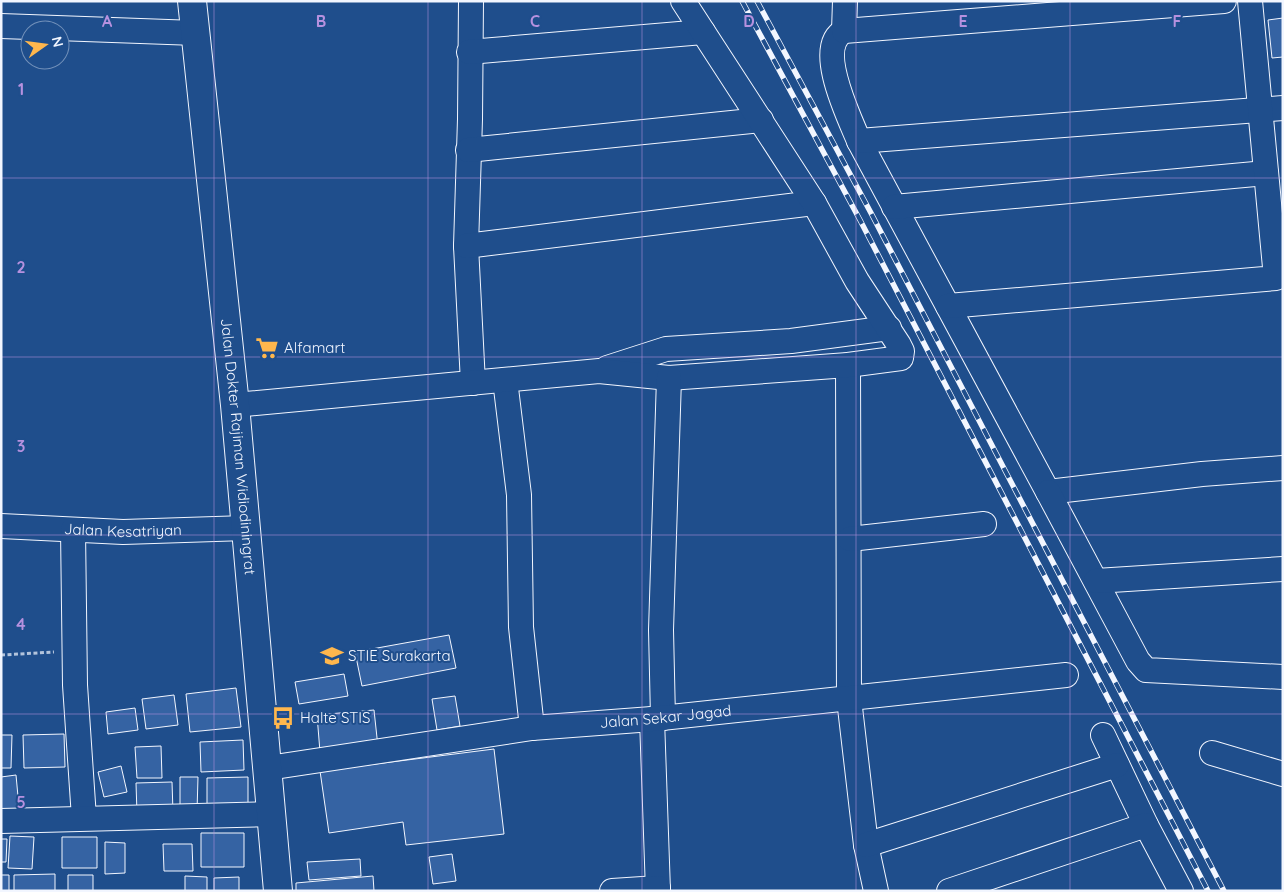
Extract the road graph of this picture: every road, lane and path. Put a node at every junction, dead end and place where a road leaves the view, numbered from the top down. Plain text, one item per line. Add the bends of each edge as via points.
1 (192, 1) edge
2 (471, 1) edge
3 (683, 1) edge
4 (845, 1) edge
5 (1224, 1) edge
6 (1250, 1) edge
7 (1, 26) edge
8 (844, 31) junction
9 (703, 32) junction
10 (196, 33) junction
11 (469, 52) junction
12 (1283, 108) edge
13 (1259, 110) junction
14 (761, 120) junction
15 (860, 141) junction
16 (468, 150) junction
17 (1266, 173) junction
18 (814, 203) junction
19 (894, 207) junction
20 (1278, 229) edge
21 (466, 246) junction
22 (1280, 278) edge
23 (948, 306) junction
24 (889, 328) junction
25 (848, 365) junction
26 (599, 371) junction
27 (669, 378) junction
28 (505, 380) junction
29 (473, 383) junction
30 (235, 405) junction
31 (1283, 468) edge
32 (1048, 492) junction
33 (984, 524) dead end
34 (1, 526) edge
35 (246, 528) junction
36 (73, 530) junction
37 (850, 539) junction
38 (1283, 568) edge
39 (1096, 581) junction
40 (75, 651) junction
41 (1, 655) edge
42 (1066, 675) dead end
43 (1283, 677) edge
44 (849, 699) junction
45 (657, 718) junction
46 (532, 728) junction
47 (1103, 735) dead end
48 (1212, 753) dead end
49 (1116, 765) junction
50 (268, 768) junction
51 (1283, 774) edge
52 (272, 814) junction
53 (84, 818) junction
54 (1, 820) edge
55 (1146, 825) junction
56 (866, 845) junction
57 (658, 889) edge
58 (278, 891) edge
59 (612, 891) edge
60 (876, 891) edge
61 (949, 891) edge
62 (1181, 891) edge

1 - 10 main road, Jalan Dokter Rajiman Widiodiningrat
2 - 11 street
3 - 9 street
4 - 8 street
5 - 8 street
6 - 13 street
7 - 10 street
8 - 15 street via 834,44 835,79
9 - 11 street
9 - 14 street
10 - 30 main road, Jalan Dokter Rajiman Widiodiningrat
11 - 16 street
12 - 13 street
13 - 15 street
13 - 17 street
14 - 16 street
14 - 18 street
15 - 19 street
16 - 21 street
17 - 19 street
17 - 20 street
18 - 21 street
18 - 24 street via 857,280
19 - 23 street
20 - 22 street
21 - 29 street
22 - 23 street
23 - 32 street
24 - 25 street via 899,345 901,358
24 - 26 street via 791,341 666,349
25 - 27 street
25 - 37 street
26 - 27 street
26 - 28 street
27 - 45 street
28 - 29 street
28 - 46 street via 519,495 521,627
29 - 30 street
30 - 35 main road, Jalan Dokter Rajiman Widiodiningrat
31 - 32 street
32 - 39 street
33 - 37 street
34 - 36 street, Jalan Kesatriyan
35 - 36 street, Jalan Kesatriyan via 139,532
35 - 50 main road, Jalan Dokter Rajiman Widiodiningrat
36 - 40 street
37 - 44 street
38 - 39 street
39 - 43 street via 1138,661 1146,670
40 - 41 path
40 - 53 street
42 - 44 street, Jalan Sekar Jagad
44 - 45 street, Jalan Sekar Jagad
44 - 56 street
45 - 46 street, Jalan Sekar Jagad
45 - 57 street
46 - 50 street, Jalan Sekar Jagad
47 - 49 street
48 - 51 street
49 - 55 street
49 - 56 street
50 - 52 main road, Jalan Dokter Rajiman Widiodiningrat
52 - 53 street
52 - 58 main road, Jalan Dokter Rajiman Widiodiningrat
53 - 54 street
55 - 61 street
55 - 62 street
56 - 60 street
57 - 59 street

